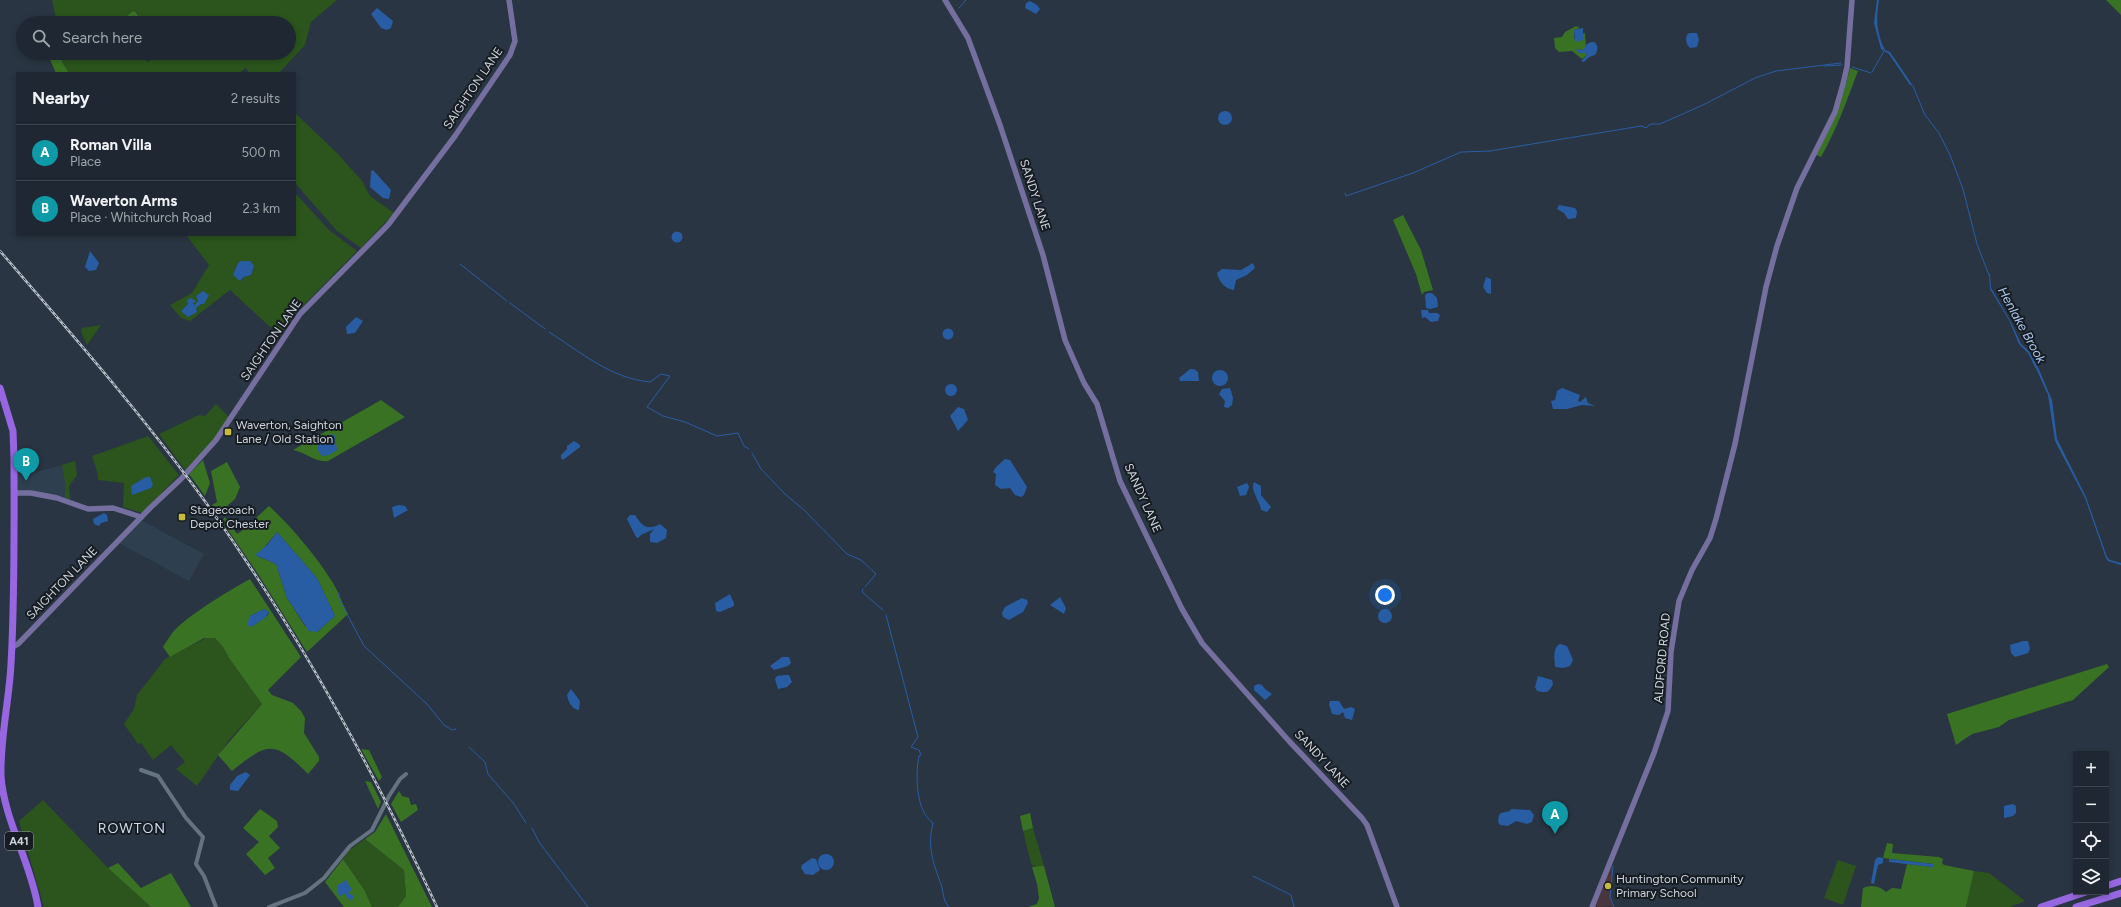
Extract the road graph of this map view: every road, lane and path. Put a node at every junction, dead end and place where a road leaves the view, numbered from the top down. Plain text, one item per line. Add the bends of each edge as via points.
1 (509, 0) edge
2 (945, 0) edge
3 (1852, 0) edge
4 (0, 388) edge
5 (14, 493) junction
6 (141, 518) junction
7 (12, 647) junction
8 (2, 722) edge
9 (140, 770) dead end
10 (406, 774) dead end
11 (2121, 881) edge
12 (2109, 885) edge
13 (2121, 892) edge
14 (2077, 895) edge
15 (38, 907) edge
16 (216, 907) edge
17 (269, 907) edge
18 (1397, 907) edge
19 (1592, 907) edge
20 (2041, 907) edge
21 (2076, 907) edge

1 - 6 street, SAIGHTON LANE via 515,40 510,56 455,136 388,225 300,314 216,440
2 - 18 street, SANDY LANE via 968,38 1000,125 1044,255 1065,340 1097,404 1120,481 1182,609 1202,643 1367,825
3 - 19 street, ALDFORD ROAD via 1847,67 1835,112 1797,188 1777,246 1766,287 1737,433 1710,538 1689,576 1679,601 1671,652 1668,711 1654,753
4 - 5 highway, A41 via 13,431
5 - 6 street via 57,498 88,509 113,508
5 - 7 highway, A41
6 - 7 street, SAIGHTON LANE via 18,644
7 - 8 highway, A41
8 - 15 highway, A41 via 2,788 28,865
9 - 16 street via 158,776 186,818 203,837 196,864 204,876
10 - 17 street via 400,778 389,796 372,830 350,846 324,878 300,896
11 - 12 highway
13 - 21 highway
14 - 20 highway

